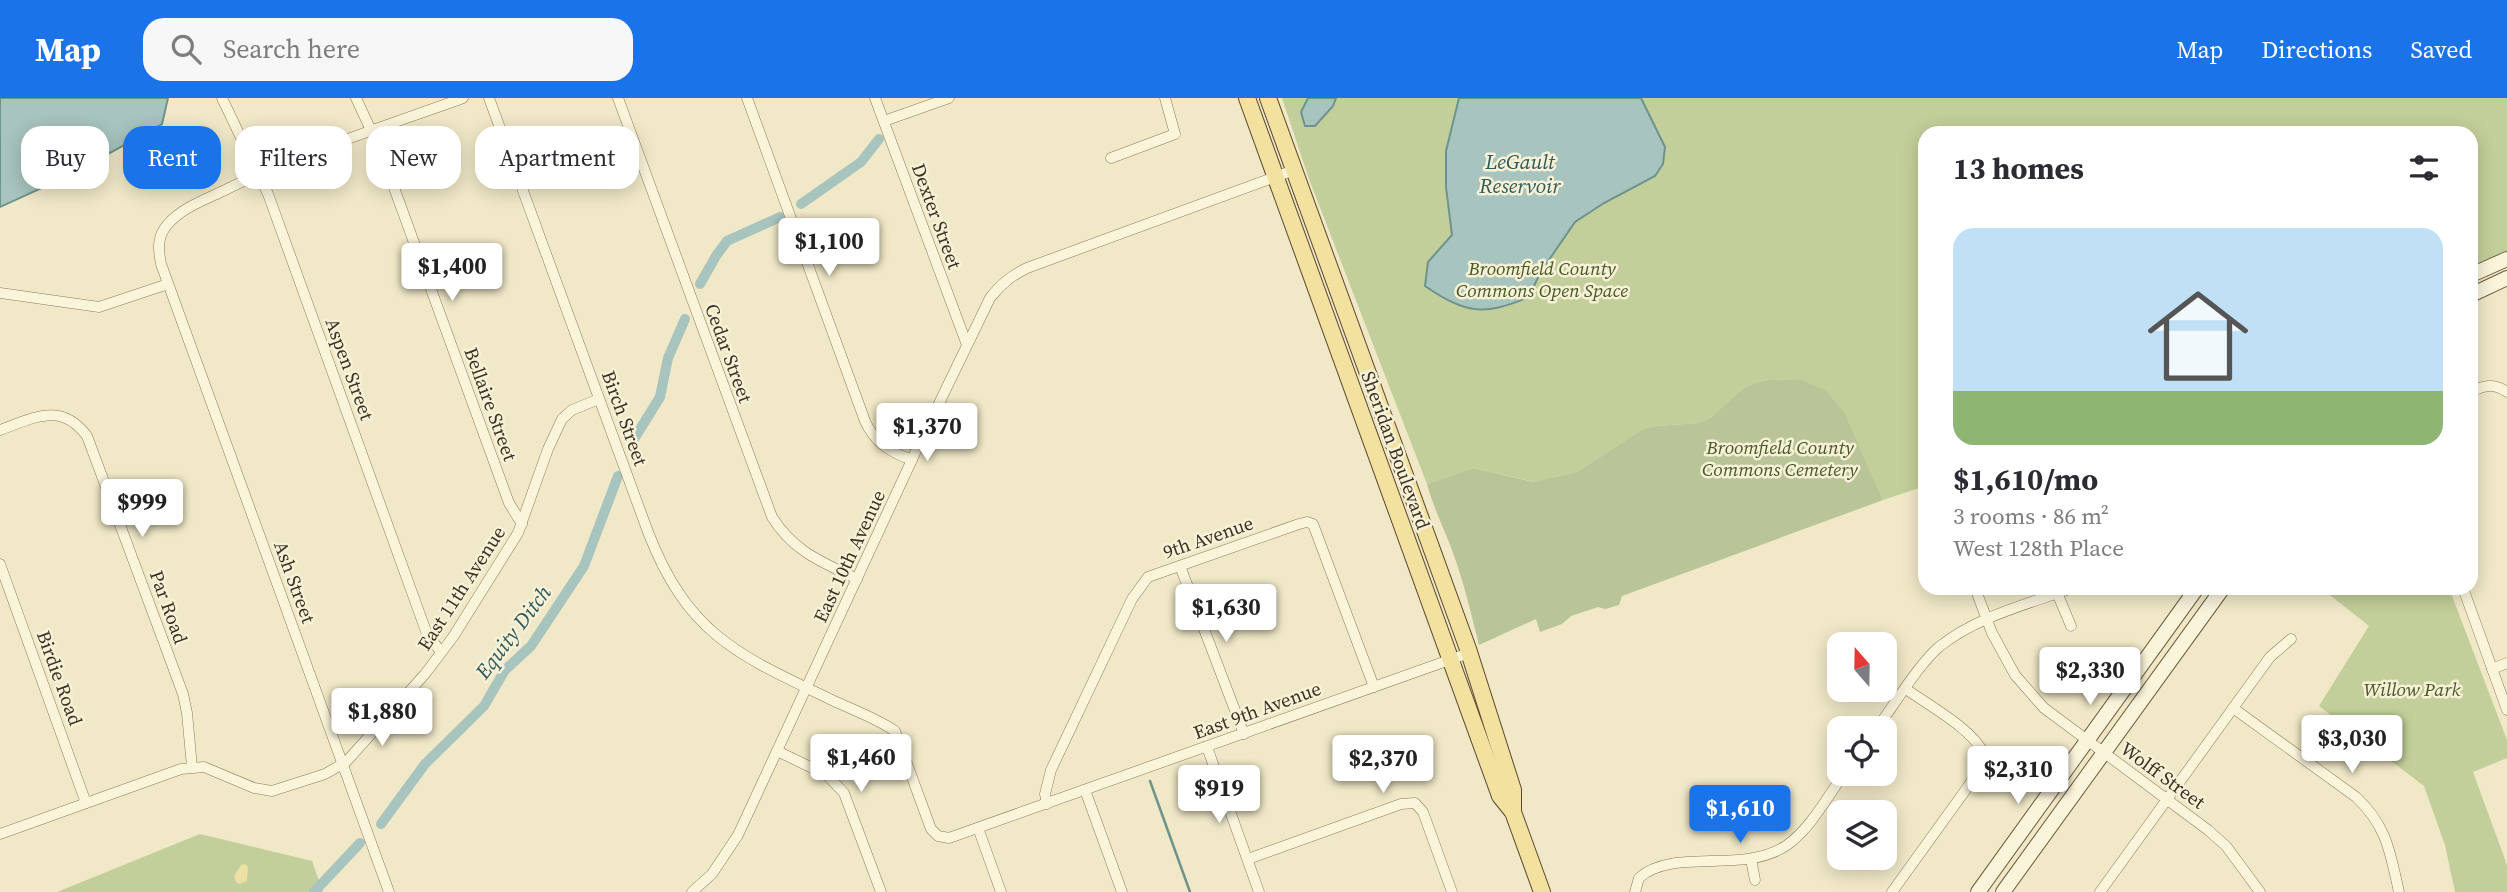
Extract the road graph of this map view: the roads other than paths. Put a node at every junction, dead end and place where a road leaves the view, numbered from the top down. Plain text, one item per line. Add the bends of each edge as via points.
1 (222, 98) edge
2 (356, 98) edge
3 (463, 98) edge
4 (489, 98) edge
5 (618, 98) edge
6 (747, 98) edge
7 (876, 98) edge
8 (949, 98) edge
9 (1165, 98) edge
10 (1247, 98) edge
11 (1268, 98) edge
12 (884, 121) junction
13 (236, 126) edge
14 (370, 126) edge
15 (386, 126) edge
16 (1111, 158) dead end
17 (1294, 170) junction
18 (1275, 177) junction
19 (235, 185) edge
20 (264, 189) edge
21 (393, 189) edge
22 (2507, 259) edge
23 (2478, 272) edge
24 (2507, 278) edge
25 (168, 284) junction
26 (2478, 292) edge
27 (0, 293) edge
28 (967, 345) junction
29 (2502, 385) edge
30 (2478, 389) edge
31 (599, 399) junction
32 (0, 430) edge
33 (912, 460) junction
34 (522, 524) junction
35 (0, 564) edge
36 (1180, 566) junction
37 (857, 579) junction
38 (1978, 595) edge
39 (2047, 595) edge
40 (2059, 595) edge
41 (2192, 595) edge
42 (2217, 595) edge
43 (2466, 595) edge
44 (1987, 620) junction
45 (2071, 626) dead end
46 (2291, 639) dead end
47 (442, 652) junction
48 (1469, 653) junction
49 (1450, 660) junction
50 (2507, 663) edge
51 (2492, 668) junction
52 (1374, 687) junction
53 (807, 688) junction
54 (1906, 689) junction
55 (2233, 708) junction
56 (2507, 710) edge
57 (1886, 716) edge
58 (1244, 734) junction
59 (2087, 741) junction
60 (1207, 747) junction
61 (778, 751) junction
62 (2103, 753) junction
63 (343, 764) junction
64 (192, 766) junction
65 (1835, 786) edge
66 (1085, 790) junction
67 (2167, 799) junction
68 (86, 803) junction
69 (1047, 804) junction
70 (1513, 812) junction
71 (978, 828) junction
72 (0, 834) edge
73 (1248, 859) junction
74 (1751, 859) junction
75 (1626, 872) dead end
76 (1638, 880) junction
77 (1755, 880) dead end
78 (389, 892) edge
79 (692, 892) edge
80 (881, 892) edge
81 (1001, 892) edge
82 (1122, 892) edge
83 (1259, 892) edge
84 (1452, 892) edge
85 (1542, 892) edge
86 (1635, 892) edge
87 (1892, 892) edge
88 (1978, 892) edge
89 (2003, 892) edge
90 (2100, 892) edge
91 (2260, 892) edge
92 (2399, 892) edge

1 - 13 street, Aspen Street
2 - 14 street, Bellaire Street
3 - 15 street, Ash Street
4 - 31 street, Birch Street
5 - 37 street, Cedar Street via 772,517 797,548
6 - 33 street via 864,421 876,441
7 - 12 street, Dexter Street
8 - 12 street
9 - 16 street via 1175,134
10 - 18 main road, Sheridan Boulevard
11 - 17 main road, Sheridan Boulevard
12 - 28 street, Dexter Street
17 - 18 street, East 10th Avenue
17 - 48 main road, Sheridan Boulevard
18 - 28 street, East 10th Avenue via 1011,275 990,298
18 - 49 main road, Sheridan Boulevard
19 - 25 street, Ash Street via 167,224 158,246
20 - 47 street, Aspen Street via 427,634
21 - 34 street, Bellaire Street via 509,503
22 - 23 main road
24 - 26 main road
25 - 27 street via 99,307
25 - 63 street, Ash Street
28 - 33 street, East 10th Avenue
29 - 30 street
31 - 34 street, East 11th Avenue via 572,410 558,425
31 - 53 street, Birch Street via 660,564 679,596 731,648
32 - 64 street, Par Road via 48,414 69,419 87,436 183,695
33 - 37 street, East 10th Avenue
34 - 47 street, East 11th Avenue
35 - 68 street, Birdie Road
36 - 52 street, 9th Avenue via 1299,524 1313,524
36 - 58 street
36 - 69 street, 9th Avenue via 1149,576 1132,599 1051,770
37 - 53 street, East 10th Avenue
38 - 44 street, Wolff Street
39 - 44 street
40 - 45 street
41 - 59 main road
42 - 62 main road
43 - 51 street
44 - 54 street via 1939,647
44 - 59 street, Wolff Street via 2015,675 2044,708
46 - 55 street via 2270,657
47 - 63 street, East 11th Avenue
48 - 49 street, East 9th Avenue
48 - 70 main road, Sheridan Boulevard via 1513,790
49 - 52 street, East 9th Avenue
49 - 70 main road, Sheridan Boulevard via 1500,796
50 - 51 street
51 - 56 street
52 - 58 street, East 9th Avenue
53 - 61 street, East 10th Avenue
53 - 71 street, Birch Street via 895,731 931,829 938,836 949,838
54 - 57 street
54 - 87 street via 1988,753
55 - 67 street
55 - 92 street via 2371,811 2386,836
58 - 60 street, East 9th Avenue
59 - 62 street, Wolff Street
59 - 88 main road
60 - 66 street, East 9th Avenue
60 - 73 street
61 - 79 street, East 10th Avenue via 730,850
61 - 80 street via 837,784
62 - 67 street, Wolff Street
62 - 89 main road
63 - 64 street, East 11th Avenue via 272,791
63 - 78 street, Ash Street
64 - 68 street
65 - 74 street via 1789,844
66 - 69 street, East 9th Avenue
66 - 82 street
67 - 90 street
67 - 91 street, Wolff Street via 2225,846
68 - 72 street
69 - 71 street, East 9th Avenue
70 - 85 main road, Sheridan Boulevard
71 - 81 street
73 - 83 street
73 - 84 street via 1401,804 1415,803 1423,812
74 - 76 street via 1657,866
74 - 77 street
75 - 76 street
76 - 86 street

